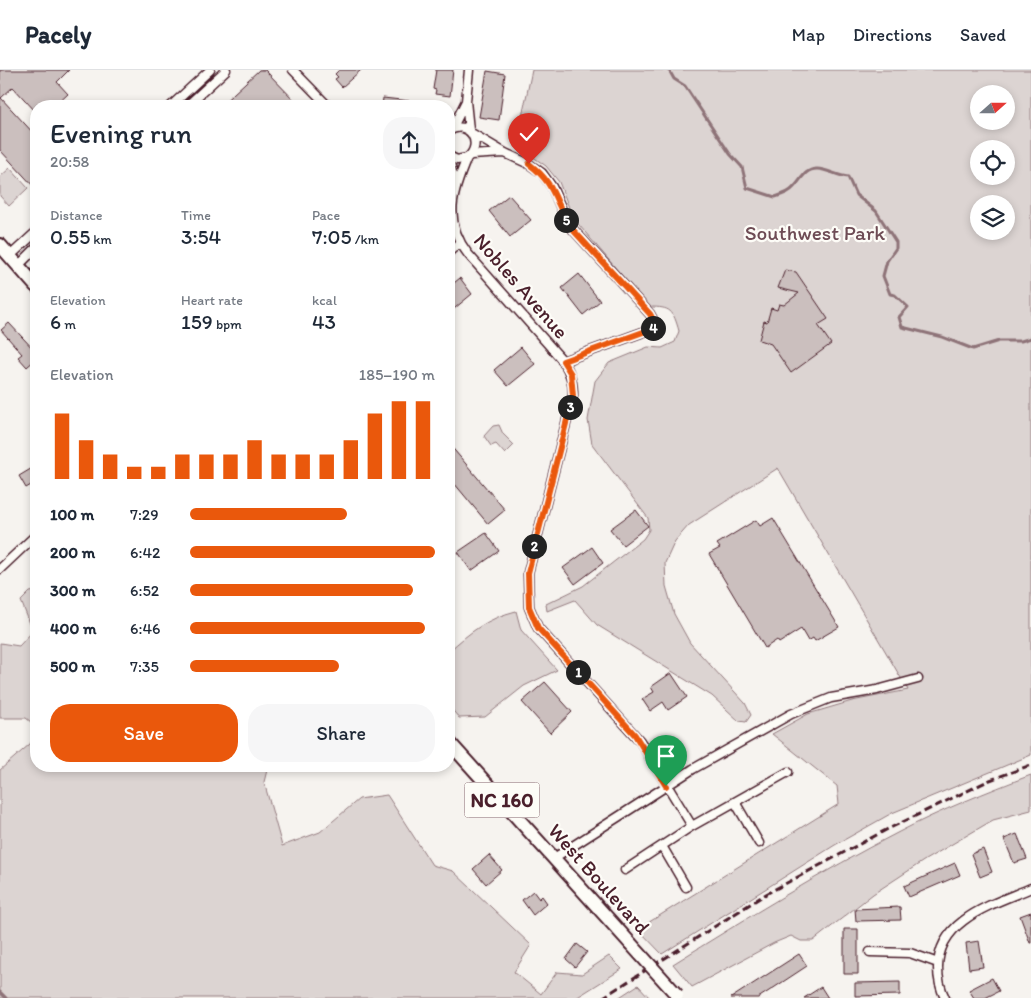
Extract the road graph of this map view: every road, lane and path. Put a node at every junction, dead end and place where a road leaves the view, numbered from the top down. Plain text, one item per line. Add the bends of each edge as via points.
1 (210, 70) edge
2 (226, 70) edge
3 (293, 70) edge
4 (470, 70) edge
5 (178, 100) edge
6 (194, 100) edge
7 (322, 100) edge
8 (466, 101) junction
9 (455, 121) edge
10 (455, 128) edge
11 (471, 132) junction
12 (505, 154) junction
13 (469, 156) junction
14 (455, 159) edge
15 (455, 185) edge
16 (455, 228) edge
17 (30, 240) edge
18 (459, 243) junction
19 (0, 245) edge
20 (455, 247) edge
21 (30, 252) edge
22 (14, 261) junction
23 (30, 279) edge
24 (563, 361) junction
25 (30, 541) edge
26 (0, 569) edge
27 (918, 679) dead end
28 (455, 749) edge
29 (788, 772) dead end
30 (666, 786) junction
31 (735, 802) junction
32 (692, 826) junction
33 (759, 843) dead end
34 (662, 846) junction
35 (554, 858) junction
36 (625, 870) dead end
37 (686, 887) dead end
38 (1031, 888) edge
39 (870, 952) dead end
40 (938, 963) junction
41 (679, 997) edge
42 (945, 998) edge

1 - 5 street
2 - 6 street
3 - 7 street
4 - 8 street
8 - 9 street
8 - 11 street
10 - 11 street
11 - 12 street
11 - 13 street, Nobles Avenue via 475,145
12 - 13 street
12 - 24 street via 542,173 552,187 568,224 650,314 657,327
13 - 14 street
13 - 15 street, Nobles Avenue
16 - 18 street, Nobles Avenue
17 - 22 street
18 - 20 street
18 - 24 street, Nobles Avenue
19 - 22 main road
21 - 22 street
22 - 23 main road
24 - 30 street, Nobles Avenue via 571,374 573,396 530,559 529,607 538,628 635,735
25 - 26 street
27 - 30 street via 831,698 791,714
28 - 35 main road, West Boulevard / NC 160
29 - 31 street
30 - 32 street, Nobles Avenue
30 - 35 street
31 - 32 street
31 - 33 street
32 - 34 street
34 - 36 street
34 - 37 street
35 - 41 main road, West Boulevard / NC 160, bridge
38 - 40 street via 965,918 944,942
39 - 40 street via 910,953
40 - 42 street via 939,984

